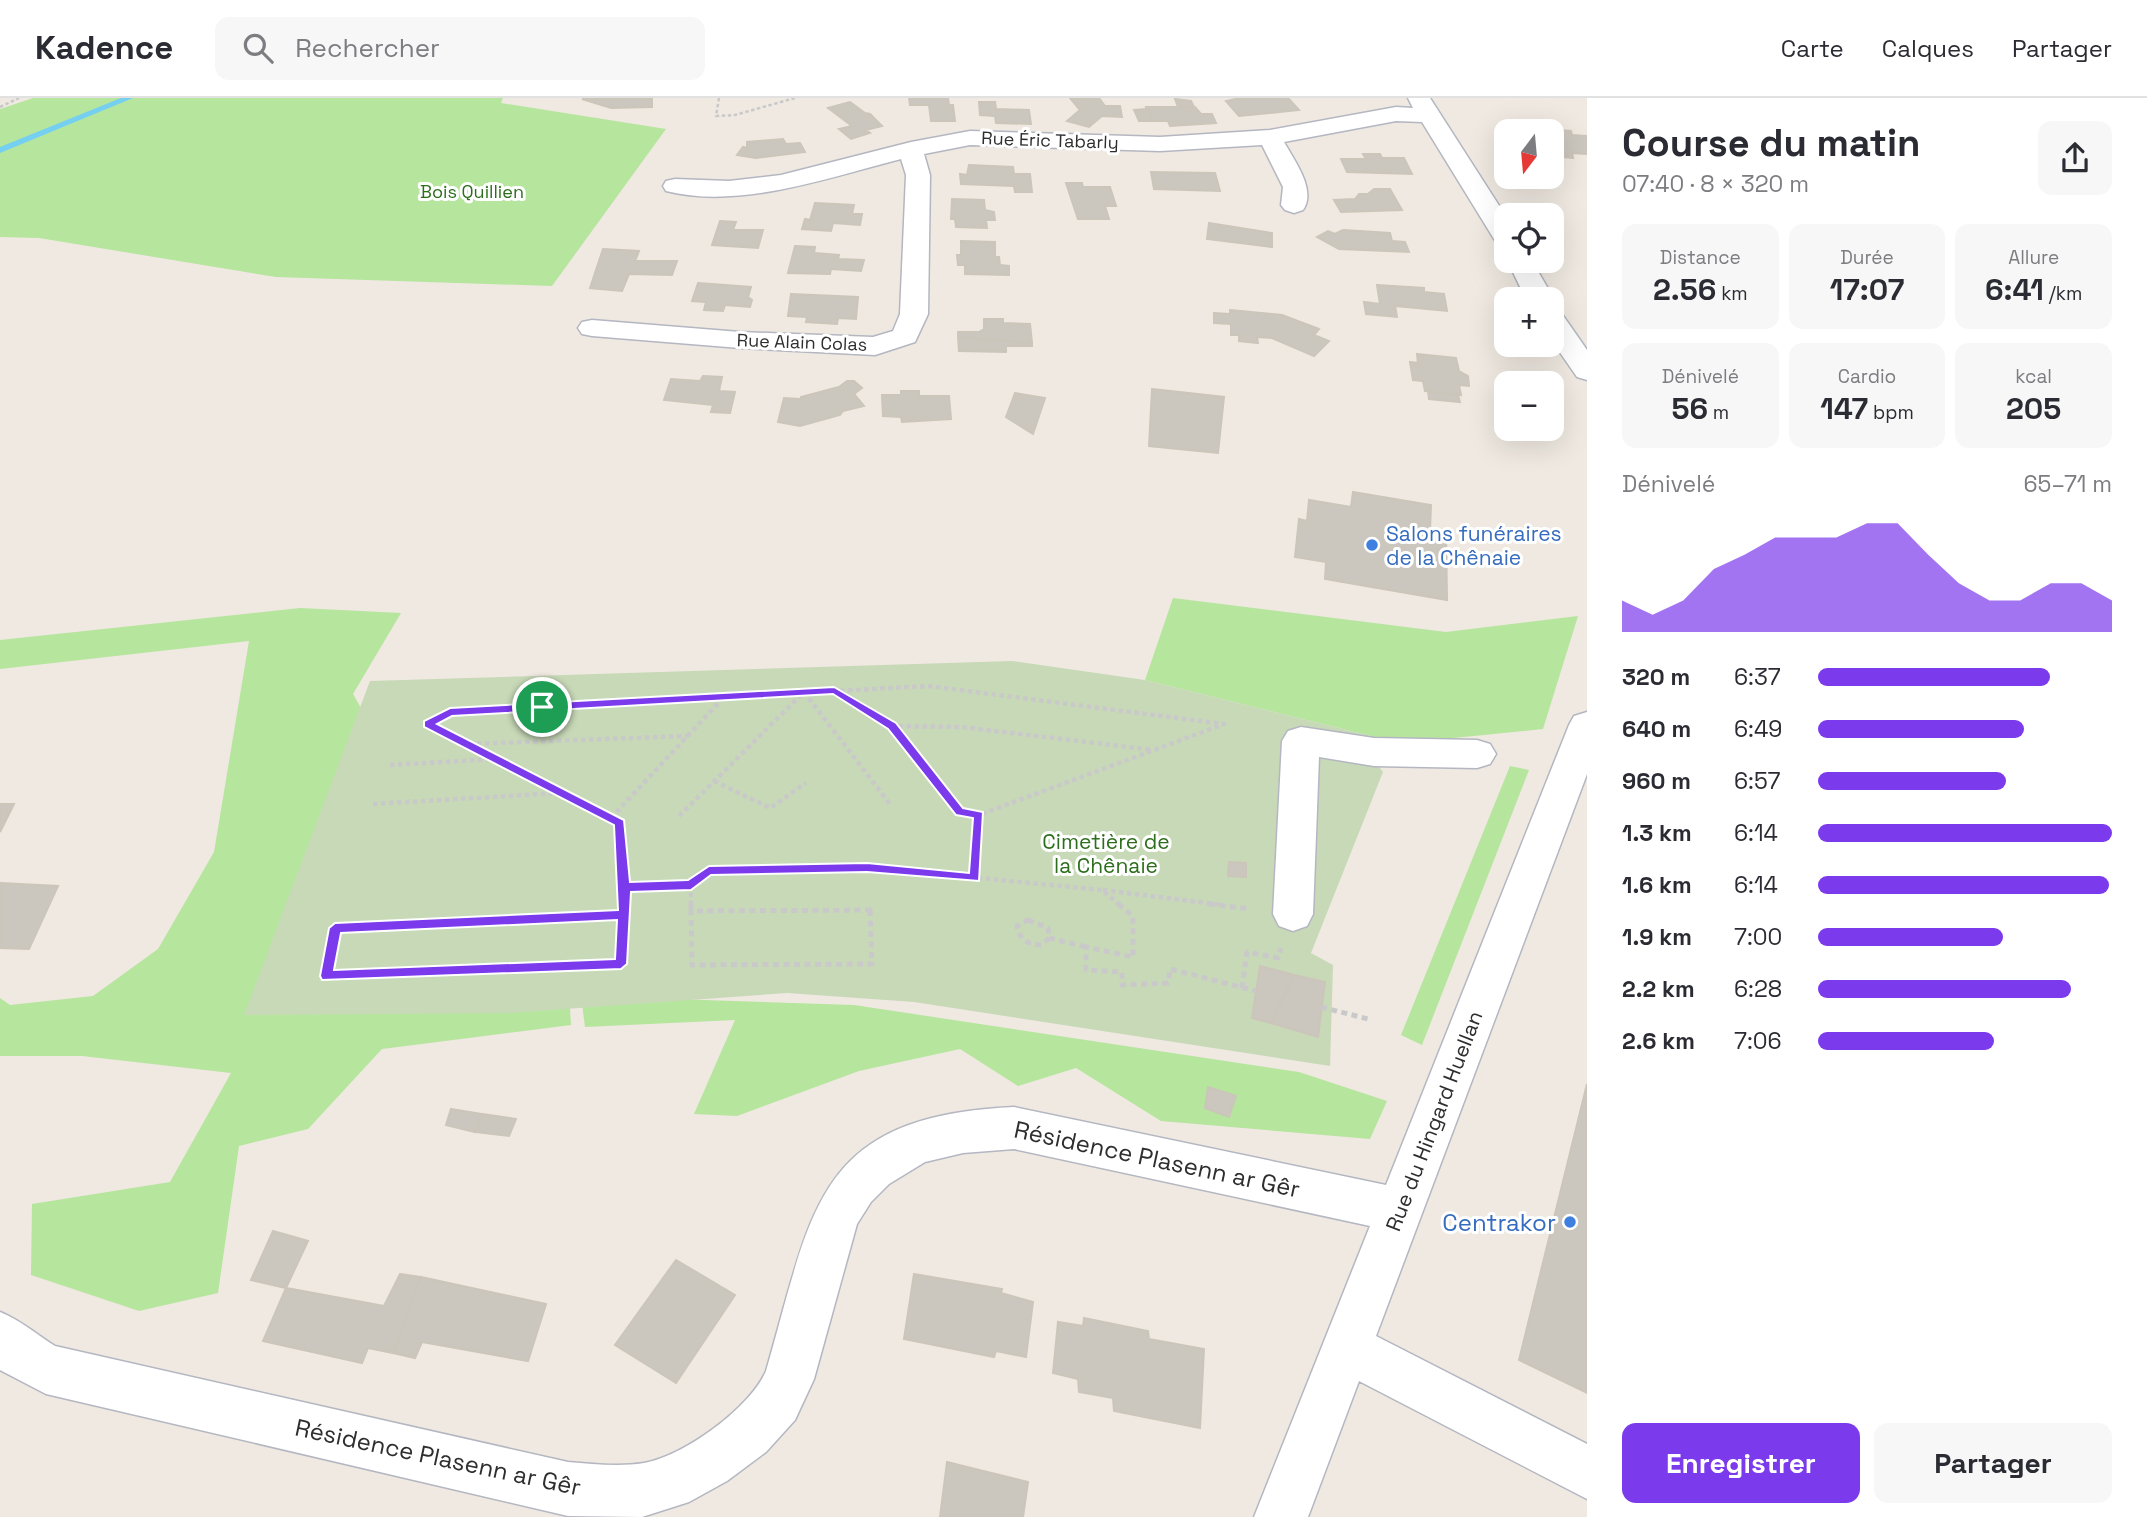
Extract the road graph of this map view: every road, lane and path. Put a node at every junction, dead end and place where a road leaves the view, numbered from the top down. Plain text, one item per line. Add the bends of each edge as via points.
1 (19, 98) edge
2 (719, 98) edge
3 (795, 98) edge
4 (1424, 106) edge
5 (0, 107) edge
6 (1270, 137) junction
7 (911, 149) junction
8 (675, 186) dead end
9 (1294, 205) dead end
10 (1494, 218) edge
11 (592, 328) dead end
12 (1564, 337) edge
13 (1587, 371) edge
14 (834, 691) junction
15 (804, 692) junction
16 (724, 697) junction
17 (892, 726) junction
18 (1587, 726) edge
19 (688, 736) junction
20 (467, 744) junction
21 (1153, 750) junction
22 (1477, 754) dead end
23 (496, 759) junction
24 (390, 765) dead end
25 (714, 781) junction
26 (806, 783) dead end
27 (561, 793) junction
28 (373, 804) dead end
29 (890, 804) dead end
30 (979, 815) junction
31 (679, 816) dead end
32 (611, 818) junction
33 (974, 878) junction
34 (691, 885) junction
35 (625, 887) junction
36 (1102, 890) junction
37 (691, 911) junction
38 (1293, 914) junction
39 (624, 915) junction
40 (1049, 938) junction
41 (1086, 947) junction
42 (1242, 988) junction
43 (1256, 991) dead end
44 (1321, 1007) dead end
45 (1368, 1020) dead end
46 (1400, 1210) junction
47 (0, 1337) edge
48 (1346, 1347) junction
49 (1587, 1472) edge
50 (1281, 1517) edge

1 - 5 path
2 - 3 path via 716,116
4 - 6 street, Rue Éric Tabarly
4 - 10 street
6 - 7 street, Rue Éric Tabarly via 1160,144 970,138
6 - 9 street via 1295,187
7 - 8 street, Rue Éric Tabarly via 780,182 729,188
7 - 11 street, Rue Alain Colas via 918,175 915,314 905,335 875,346
12 - 13 street
14 - 15 path
14 - 17 path
14 - 21 path via 928,686 1224,724
15 - 16 path
15 - 25 path
15 - 29 path
16 - 19 path
16 - 20 path via 450,712 428,724
17 - 21 path via 962,727
17 - 30 path via 960,812
18 - 46 street, Rue du Hingard Huellan
19 - 20 path
19 - 32 path
20 - 23 path
21 - 30 path
22 - 38 street via 1374,752 1301,741
23 - 24 path
23 - 27 path
25 - 26 path via 770,808
25 - 31 path
27 - 28 path
27 - 32 path
30 - 33 path
32 - 35 path via 620,823
33 - 34 path via 867,867 722,870 709,871
33 - 36 path
34 - 35 path
34 - 37 path
35 - 39 path
36 - 38 path
36 - 41 path via 1133,916 1133,957
37 - 37 path via 870,910 872,964 692,965
38 - 42 path via 1278,958 1247,952
39 - 39 path via 621,964 326,976 335,928
40 - 40 path via 1042,945 1026,943 1018,936 1017,926 1028,920 1039,923 1048,928
40 - 41 path
41 - 42 path via 1086,970 1122,972 1122,985 1168,983 1170,969
42 - 43 path
44 - 45 path
46 - 47 street, Résidence Plasenn ar Gêr via 1014,1128 978,1129 921,1141 866,1174 840,1210 785,1389 755,1429 718,1456 653,1488 611,1492 568,1489 46,1369
46 - 48 street, Rue du Hingard Huellan
48 - 49 street
48 - 50 street, Rue du Hingard Huellan

